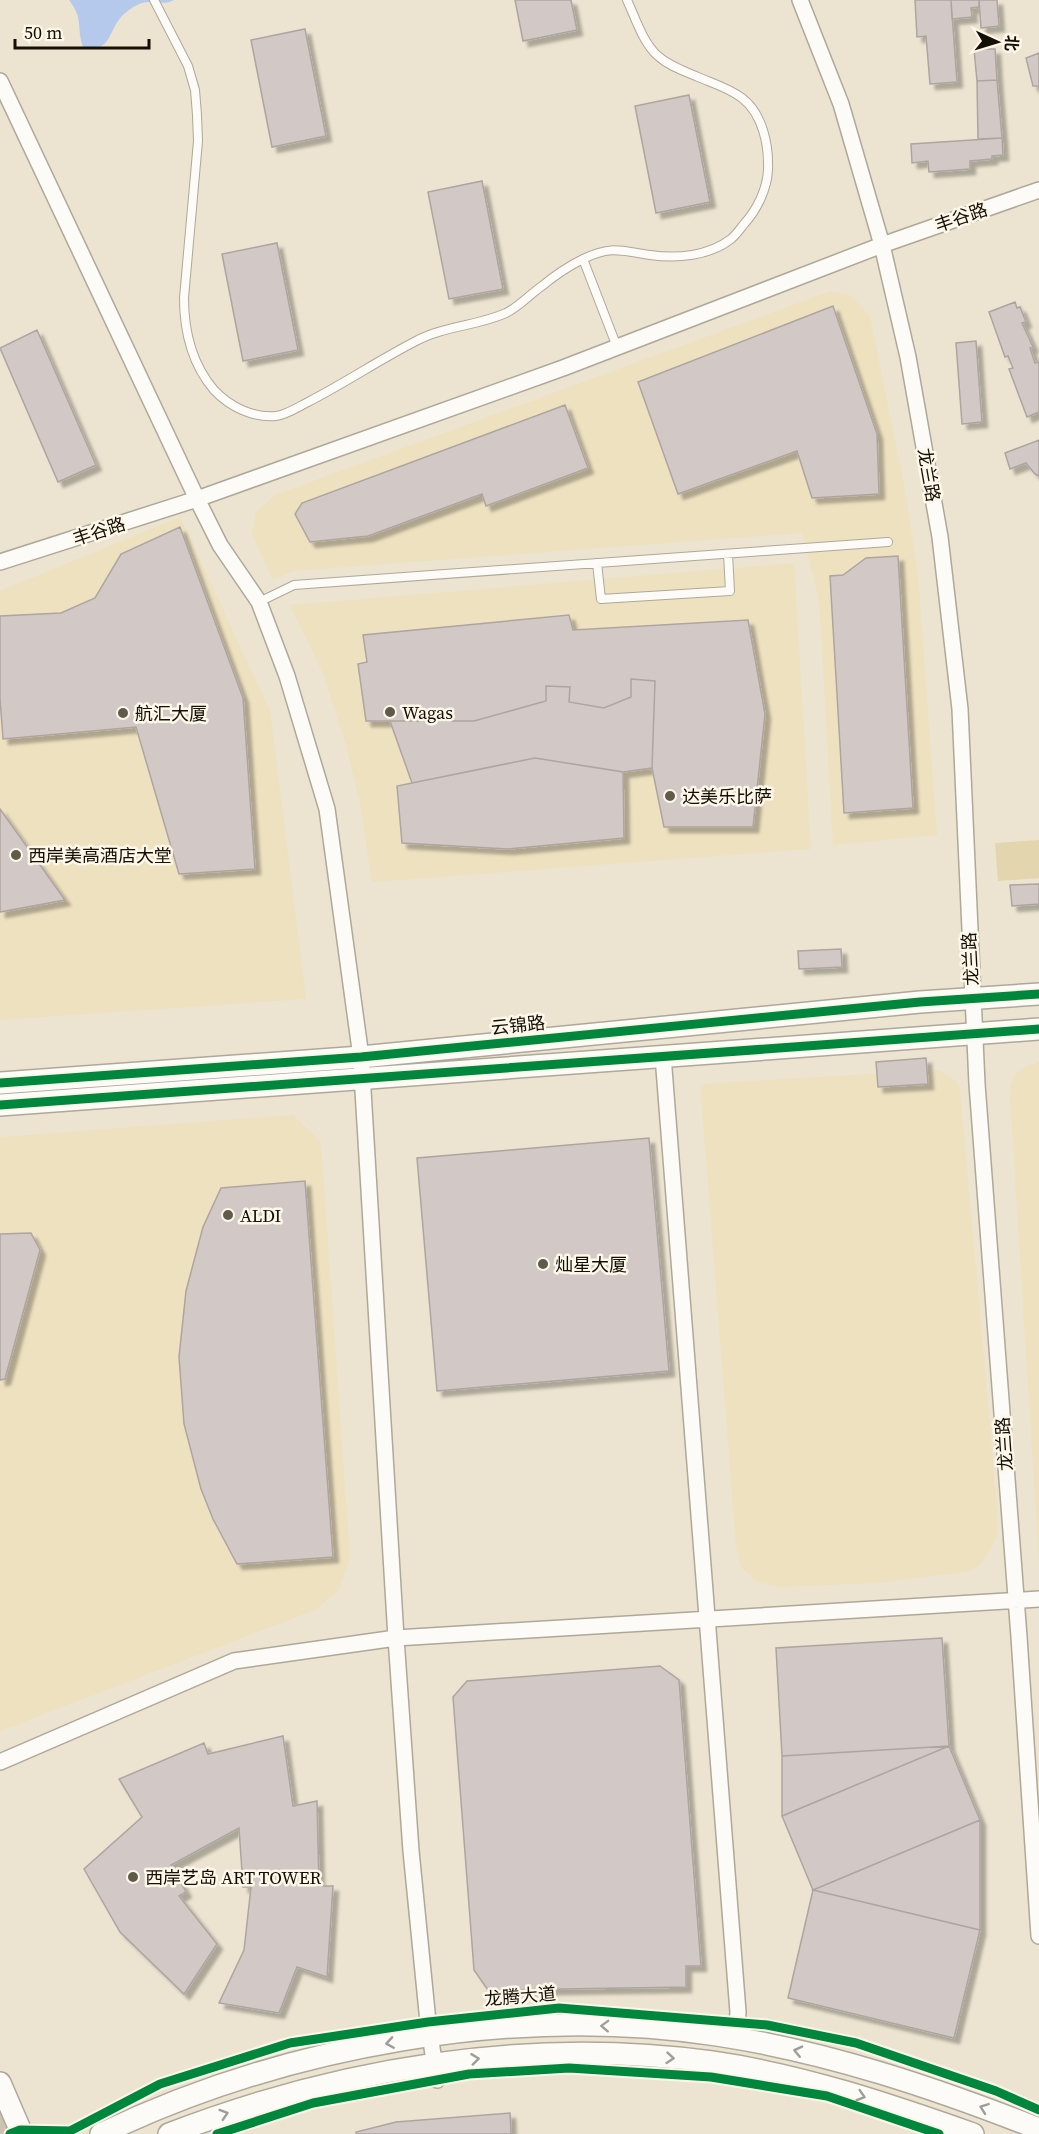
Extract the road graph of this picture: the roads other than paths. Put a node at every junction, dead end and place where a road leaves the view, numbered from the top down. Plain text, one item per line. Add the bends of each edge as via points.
1 (627, 0) edge
2 (800, 0) edge
3 (155, 3) edge
4 (0, 81) edge
5 (1039, 190) edge
6 (882, 245) junction
7 (583, 259) junction
8 (617, 347) junction
9 (197, 499) junction
10 (888, 542) dead end
11 (728, 554) junction
12 (0, 562) edge
13 (597, 563) junction
14 (259, 602) junction
15 (1039, 994) edge
16 (972, 998) junction
17 (1039, 1029) edge
18 (974, 1032) junction
19 (663, 1056) junction
20 (361, 1057) junction
21 (363, 1079) junction
22 (0, 1083) edge
23 (0, 1105) edge
24 (1039, 1599) edge
25 (1016, 1601) junction
26 (707, 1620) junction
27 (396, 1638) junction
28 (0, 1762) edge
29 (1039, 1936) edge
30 (430, 2037) junction
31 (736, 2038) junction
32 (436, 2073) junction
33 (0, 2083) edge
34 (1039, 2129) edge
35 (22, 2134) edge
36 (101, 2134) edge
37 (169, 2134) edge
38 (974, 2134) edge

1 - 7 lane via 656,54 744,99 759,118 767,146 768,172 762,197 750,218 731,239 709,251 669,256 610,249
2 - 6 street, 龙兰路 via 841,104
3 - 7 lane via 188,66 195,90 198,141 184,318 202,376 221,397 242,411 278,416 419,339 508,312
4 - 9 street
5 - 6 street, 丰谷路
6 - 8 street, 丰谷路
6 - 16 street, 龙兰路 via 908,357 941,549 960,709
7 - 8 lane
8 - 9 street, 丰谷路
9 - 12 street, 丰谷路
9 - 14 street via 220,545
10 - 11 lane
11 - 13 lane
11 - 13 lane via 730,591 601,599
13 - 14 lane via 294,585
14 - 20 street via 287,676 327,809
15 - 16 main road, 云锦路
16 - 18 street, 龙兰路
16 - 20 main road, 云锦路
17 - 18 main road
18 - 19 main road
18 - 25 street, 龙兰路
19 - 21 main road
19 - 26 street
20 - 21 street
20 - 22 main road, 云锦路
21 - 23 main road
21 - 27 street
24 - 25 street
25 - 26 street
25 - 29 street, 龙兰路
26 - 27 street
26 - 31 street via 738,2012
27 - 28 street via 234,1661
27 - 30 street via 411,1851
31 -> 30 main road, 龙腾大道 via 580,2025 512,2027
30 - 32 street
30 -> 36 main road, 龙腾大道 via 349,2050 249,2076 143,2114
34 -> 31 main road, 龙腾大道 via 883,2074 802,2051
37 -> 32 main road via 303,2090 365,2076
32 -> 38 main road via 514,2055 629,2054 713,2063 852,2093
33 - 35 main road

